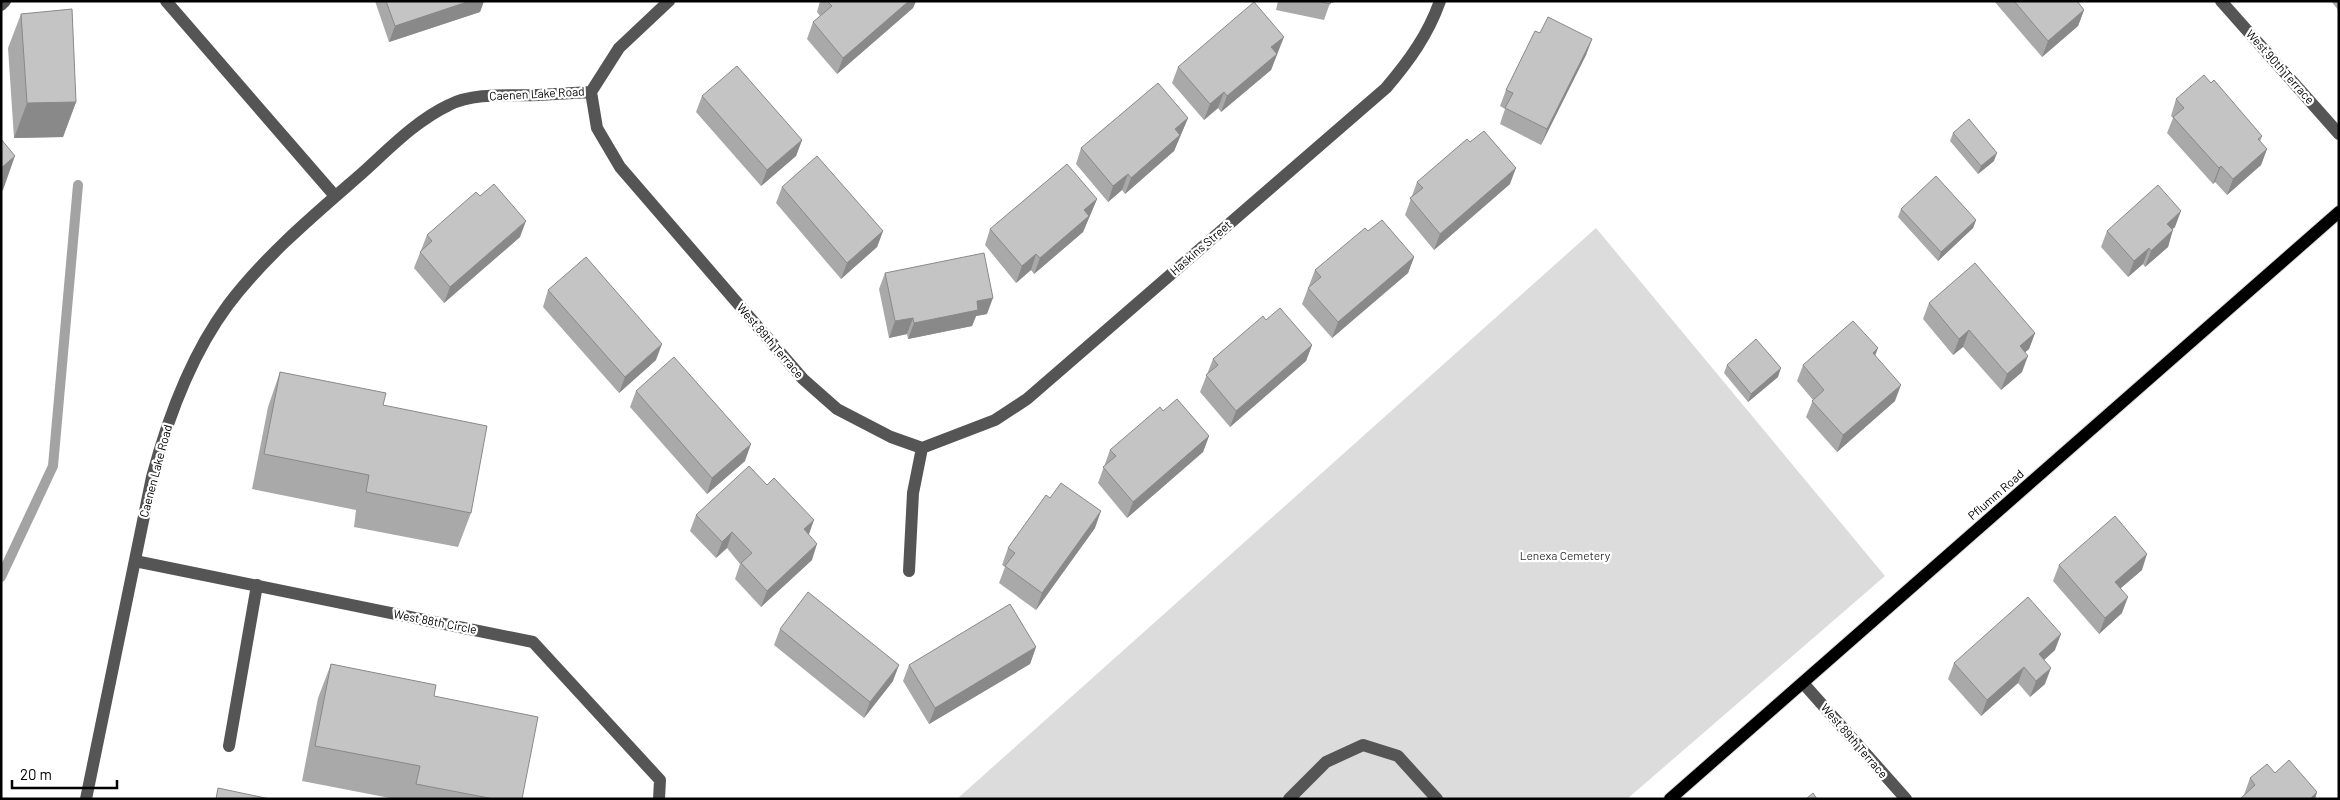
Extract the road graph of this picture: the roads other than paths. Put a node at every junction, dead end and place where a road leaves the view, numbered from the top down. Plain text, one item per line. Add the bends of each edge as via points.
1 (5, 1) edge
2 (166, 1) edge
3 (670, 1) edge
4 (1440, 1) edge
5 (2221, 1) edge
6 (1, 5) edge
7 (591, 92) junction
8 (2339, 134) edge
9 (336, 196) junction
10 (2339, 212) edge
11 (922, 448) junction
12 (135, 561) junction
13 (909, 571) dead end
14 (257, 585) junction
15 (1803, 683) junction
16 (229, 746) dead end
17 (86, 799) edge
18 (659, 799) edge
19 (1289, 799) edge
20 (1436, 799) edge
21 (1670, 799) edge
22 (1906, 799) edge

1 - 6 street
2 - 9 street
3 - 7 street, Caenen Lake Road via 619,48
4 - 11 street, Haskins Street via 1433,22 1412,58 1386,88 1027,399 995,420
5 - 8 street, West 90th Terrace
7 - 9 street, Caenen Lake Road via 493,94 450,104 415,127
7 - 11 street, West 89th Terrace via 597,128 620,167 803,379 837,409 891,437
9 - 12 street, Caenen Lake Road via 263,265 234,299 191,367 162,437
10 - 15 main road, Pflumm Road
11 - 13 street via 913,493
12 - 14 street, West 88th Circle
12 - 17 street, Caenen Lake Road
14 - 16 street
14 - 18 street, West 88th Circle via 533,642 660,780
15 - 21 main road, Pflumm Road
15 - 22 street, West 89th Terrace
19 - 20 street via 1326,762 1363,745 1398,756

